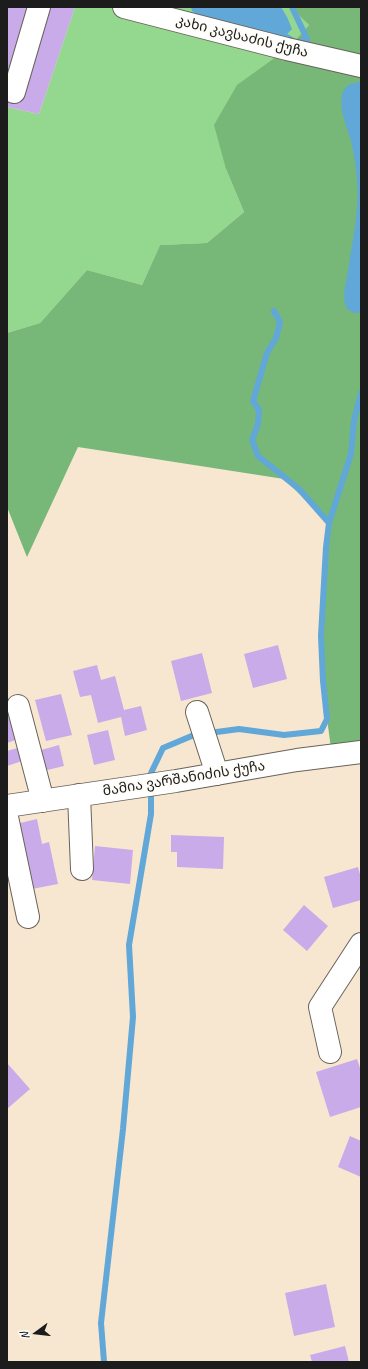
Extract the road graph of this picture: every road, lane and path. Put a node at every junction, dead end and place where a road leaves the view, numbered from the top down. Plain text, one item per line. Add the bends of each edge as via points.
1 (40, 7) edge
2 (124, 7) edge
3 (361, 66) edge
4 (14, 92) dead end
5 (18, 706) dead end
6 (199, 716) dead end
7 (361, 752) edge
8 (218, 774) junction
9 (79, 795) junction
10 (43, 801) junction
11 (7, 806) edge
12 (7, 817) edge
13 (82, 869) dead end
14 (28, 917) dead end
15 (361, 944) edge
16 (330, 1052) dead end

1 - 4 street
2 - 3 street, კახი კავსაძის ქუჩა
5 - 10 street
6 - 8 street
7 - 8 street, მამია ვარშანიძის ქუჩა
8 - 9 street, მამია ვარშანიძის ქუჩა
9 - 10 street, მამია ვარშანიძის ქუჩა
9 - 13 street
10 - 11 street, მამია ვარშანიძის ქუჩა
12 - 14 street
15 - 16 street via 320,1007

